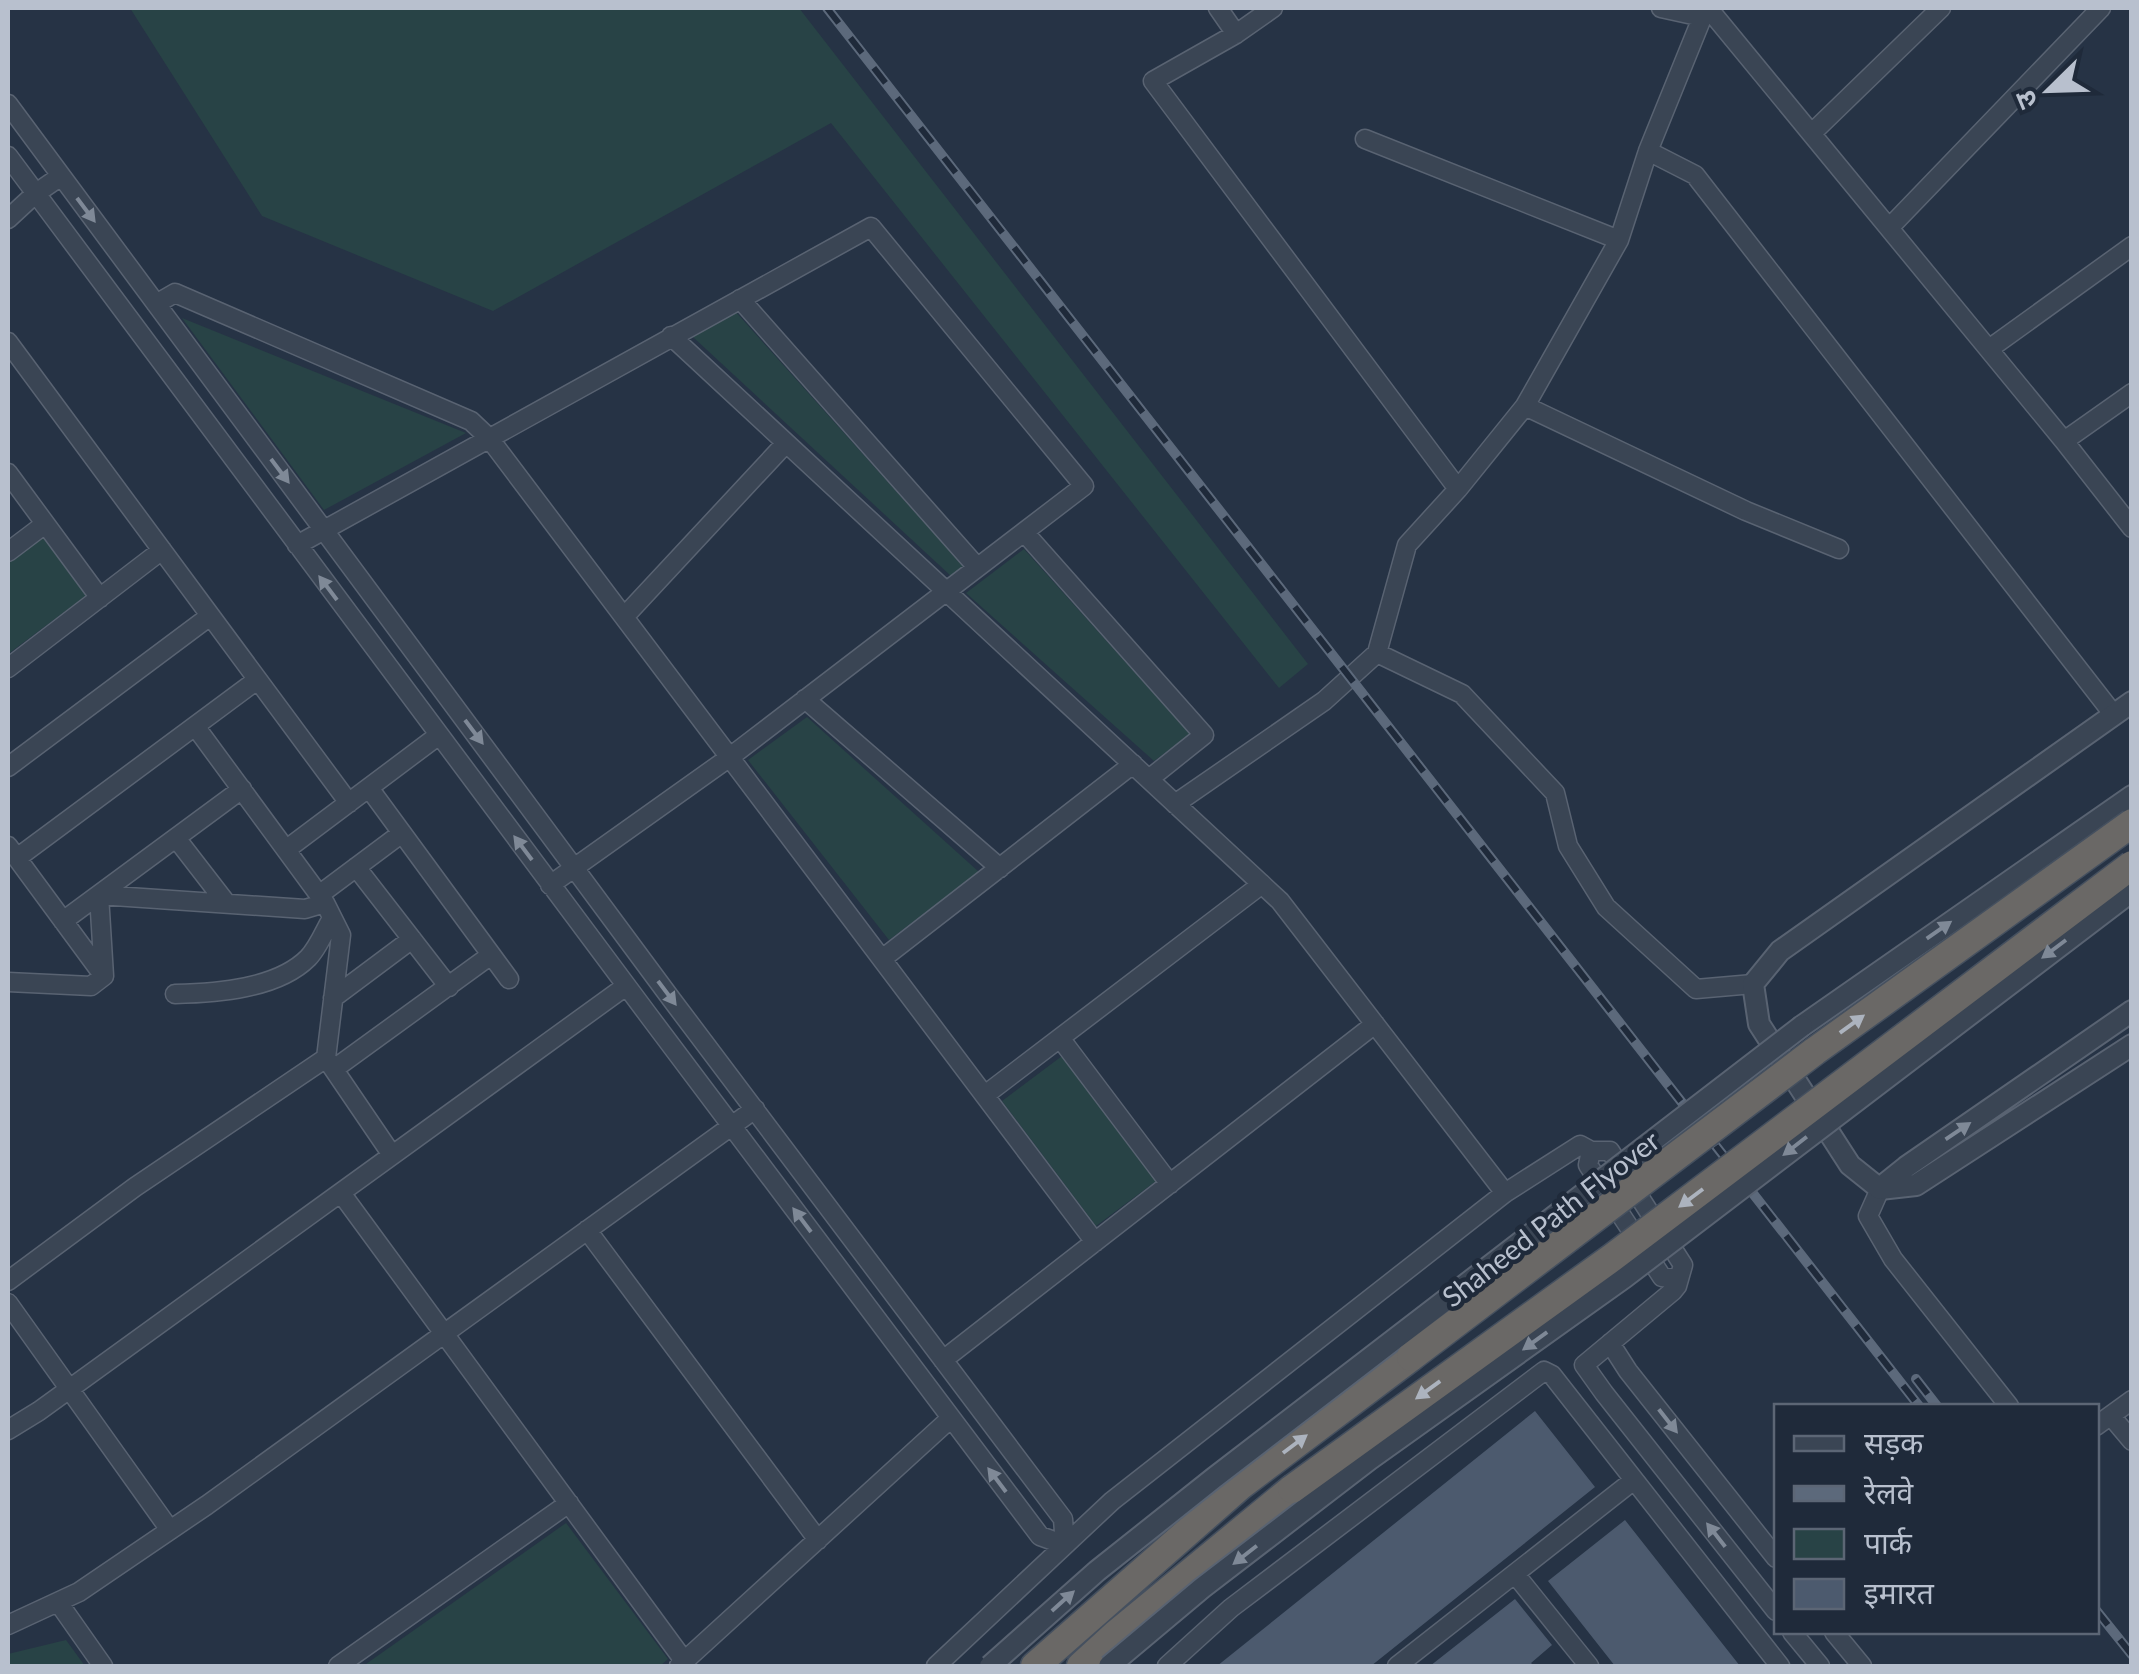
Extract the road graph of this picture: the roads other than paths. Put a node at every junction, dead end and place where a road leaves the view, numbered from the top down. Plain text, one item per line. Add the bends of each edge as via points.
1 (1218, 8) edge
2 (1273, 8) edge
3 (1661, 8) edge
4 (1941, 8) edge
5 (2101, 8) edge
6 (1705, 11) edge
7 (1236, 34) junction
8 (8, 104) edge
9 (1812, 133) junction
10 (1365, 140) dead end
11 (1648, 151) junction
12 (8, 156) edge
13 (61, 176) junction
14 (35, 194) junction
15 (8, 219) edge
16 (1890, 227) junction
17 (1619, 240) junction
18 (2132, 246) edge
19 (740, 298) junction
20 (156, 304) junction
21 (671, 336) junction
22 (8, 342) edge
23 (1990, 349) junction
24 (2132, 393) edge
25 (1525, 406) junction
26 (490, 438) junction
27 (2064, 440) junction
28 (786, 443) junction
29 (8, 473) edge
30 (1458, 489) junction
31 (45, 524) junction
32 (2132, 528) edge
33 (324, 530) junction
34 (1024, 532) junction
35 (297, 546) junction
36 (1839, 549) dead end
37 (162, 550) junction
38 (8, 552) edge
39 (977, 567) junction
40 (946, 591) junction
41 (100, 598) junction
42 (210, 616) junction
43 (624, 617) junction
44 (1377, 653) junction
45 (8, 668) edge
46 (258, 680) junction
47 (805, 699) junction
48 (2132, 702) edge
49 (2114, 716) junction
50 (194, 726) junction
51 (439, 735) junction
52 (730, 756) junction
53 (1133, 764) junction
54 (8, 767) edge
55 (1149, 779) junction
56 (369, 788) junction
57 (242, 790) junction
58 (2132, 796) edge
59 (349, 803) junction
60 (1176, 804) junction
61 (2132, 823) edge
62 (402, 833) junction
63 (176, 838) junction
64 (287, 849) junction
65 (12, 852) edge
66 (2132, 866) edge
67 (356, 867) junction
68 (574, 868) junction
69 (1000, 868) junction
70 (1262, 884) junction
71 (550, 885) junction
72 (2132, 891) edge
73 (99, 895) junction
74 (227, 904) junction
75 (326, 905) junction
76 (63, 922) junction
77 (412, 939) junction
78 (491, 955) junction
79 (882, 959) junction
80 (104, 976) junction
81 (509, 979) dead end
82 (8, 982) edge
83 (1753, 984) junction
84 (626, 986) junction
85 (449, 988) junction
86 (175, 994) dead end
87 (333, 998) junction
88 (2132, 1011) edge
89 (1375, 1024) junction
90 (1060, 1038) junction
91 (2132, 1045) edge
92 (330, 1064) junction
93 (984, 1096) junction
94 (755, 1110) junction
95 (732, 1126) junction
96 (1591, 1151) junction
97 (392, 1156) junction
98 (1170, 1184) junction
99 (1880, 1188) junction
100 (342, 1192) junction
101 (1505, 1193) junction
102 (587, 1230) junction
103 (1095, 1242) junction
104 (1678, 1279) junction
105 (8, 1281) edge
106 (8, 1302) edge
107 (445, 1332) junction
108 (1610, 1344) junction
109 (1411, 1357) junction
110 (943, 1360) junction
111 (70, 1389) junction
112 (1326, 1393) junction
113 (2132, 1400) edge
114 (2007, 1404) edge
115 (951, 1418) junction
116 (2104, 1421) edge
117 (8, 1430) edge
118 (2132, 1441) edge
119 (1634, 1480) junction
120 (1292, 1490) junction
121 (569, 1502) junction
122 (1284, 1525) junction
123 (170, 1530) junction
124 (818, 1540) junction
125 (1065, 1545) junction
126 (1774, 1555) edge
127 (1516, 1574) junction
128 (58, 1602) junction
129 (1774, 1609) edge
130 (8, 1625) edge
131 (1794, 1634) edge
132 (1836, 1634) edge
133 (682, 1664) edge
134 (1171, 1665) edge
135 (103, 1666) edge
136 (340, 1666) edge
137 (936, 1666) edge
138 (990, 1666) edge
139 (1035, 1666) edge
140 (1081, 1666) edge
141 (1109, 1666) edge
142 (1396, 1666) edge
143 (1589, 1666) edge
144 (1780, 1666) edge
145 (1820, 1666) edge
146 (1862, 1666) edge

1 - 7 street
2 - 7 street
3 - 6 street
4 - 9 street
5 - 16 street
6 - 9 street
6 - 11 street
7 - 30 street via 1153,81
8 - 13 street
9 - 16 street
10 - 17 street
11 - 17 street
11 - 49 street via 1695,175
12 - 14 street
13 - 14 street
13 -> 20 street
14 - 15 street
14 - 35 street
16 - 23 street
17 - 25 street
18 - 23 street
19 - 21 street
19 - 34 street via 871,226 1084,486
19 - 39 street
20 - 26 street via 175,294 471,421
20 -> 33 street
21 - 26 street
21 - 28 street
22 - 37 street
23 - 27 street
24 - 27 street
25 - 30 street
25 - 36 street
26 - 33 street
26 - 43 street
27 - 32 street
28 - 40 street
28 - 43 street
29 - 31 street
30 - 44 street via 1407,545
31 - 38 street
31 - 41 street
33 - 35 street
33 -> 68 street
34 - 39 street
34 - 55 street via 1204,735
51 -> 35 street
37 - 41 street
37 - 42 street
39 - 40 street
40 - 47 street
40 - 53 street
41 - 45 street
42 - 46 street
42 - 54 street
43 - 52 street
44 - 60 street via 1324,701
44 - 83 street via 1462,694 1555,793 1568,846 1606,907 1696,989
46 - 50 street
46 - 59 street
47 - 52 street
47 - 69 street
48 - 49 street
49 - 83 street via 1780,951
50 - 57 street
50 - 65 street
51 - 56 street
71 -> 51 street
52 - 68 street
52 - 79 street
53 - 55 street
53 - 69 street
55 - 60 street
56 - 59 street
56 - 62 street
57 - 63 street
57 - 64 street
112 -> 58 street, Shaheed Path Flyover, bridge via 1802,1026
59 - 64 street
60 - 70 street
109 -> 61 highway, Shaheed Path Flyover, bridge via 1815,1050
62 - 67 street
62 - 78 street
63 - 73 street
63 - 74 street
64 - 75 street
65 - 76 street
66 -> 120 highway, bridge
67 - 75 street
67 - 77 street
68 - 71 street
68 -> 94 street
69 - 79 street
70 - 89 street
70 - 90 street
71 - 84 street
72 -> 122 street, bridge
73 - 74 street
73 - 76 street
73 - 80 street
74 - 75 street
75 - 86 street via 309,957 278,979
75 - 87 street via 340,935
76 - 80 street
77 - 85 street
77 - 87 street
78 - 81 street
78 - 85 street
79 - 93 street
80 - 82 street via 90,986
83 - 99 street via 1759,1024 1850,1165
84 - 95 street
84 - 97 street
85 - 92 street
87 - 92 street
99 -> 88 street
89 - 98 street
89 - 101 street
90 - 93 street
90 - 98 street
91 - 99 street via 1916,1185
92 - 97 street
92 - 105 street via 135,1187
93 - 103 street
94 - 95 street
94 - 110 street
95 - 102 street
115 -> 95 street
96 - 101 street via 1580,1145
96 - 104 street via 1588,1165 1662,1278
96 - 104 street via 1610,1151 1684,1265
97 - 100 street
98 - 103 street
99 - 114 street via 1868,1216 1893,1260
100 - 107 street
100 - 111 street
101 - 125 street
102 - 107 street
102 - 124 street
103 - 110 street
104 - 108 street via 1673,1292
106 - 111 street
107 - 121 street
107 - 123 street
108 -> 126 street
129 -> 108 street via 1584,1364
109 - 112 highway, bridge
139 -> 109 highway, Shaheed Path Flyover via 1240,1486
110 - 125 street via 1063,1520
111 - 117 street
111 - 123 street
138 -> 112 street, Shaheed Path Flyover, bridge via 1097,1571
113 - 116 street
115 - 124 street
125 -> 115 street via 1040,1536
116 - 118 street
119 - 127 street
119 - 134 street via 1544,1371 1232,1608
119 - 144 street
120 - 122 highway, bridge
120 - 140 highway
121 - 133 street
121 - 136 street
122 -> 141 street, bridge
123 - 128 street
124 - 133 street
125 - 137 street
127 - 142 street
127 - 143 street
128 - 130 street
128 - 135 street
131 - 145 street
132 - 146 street

